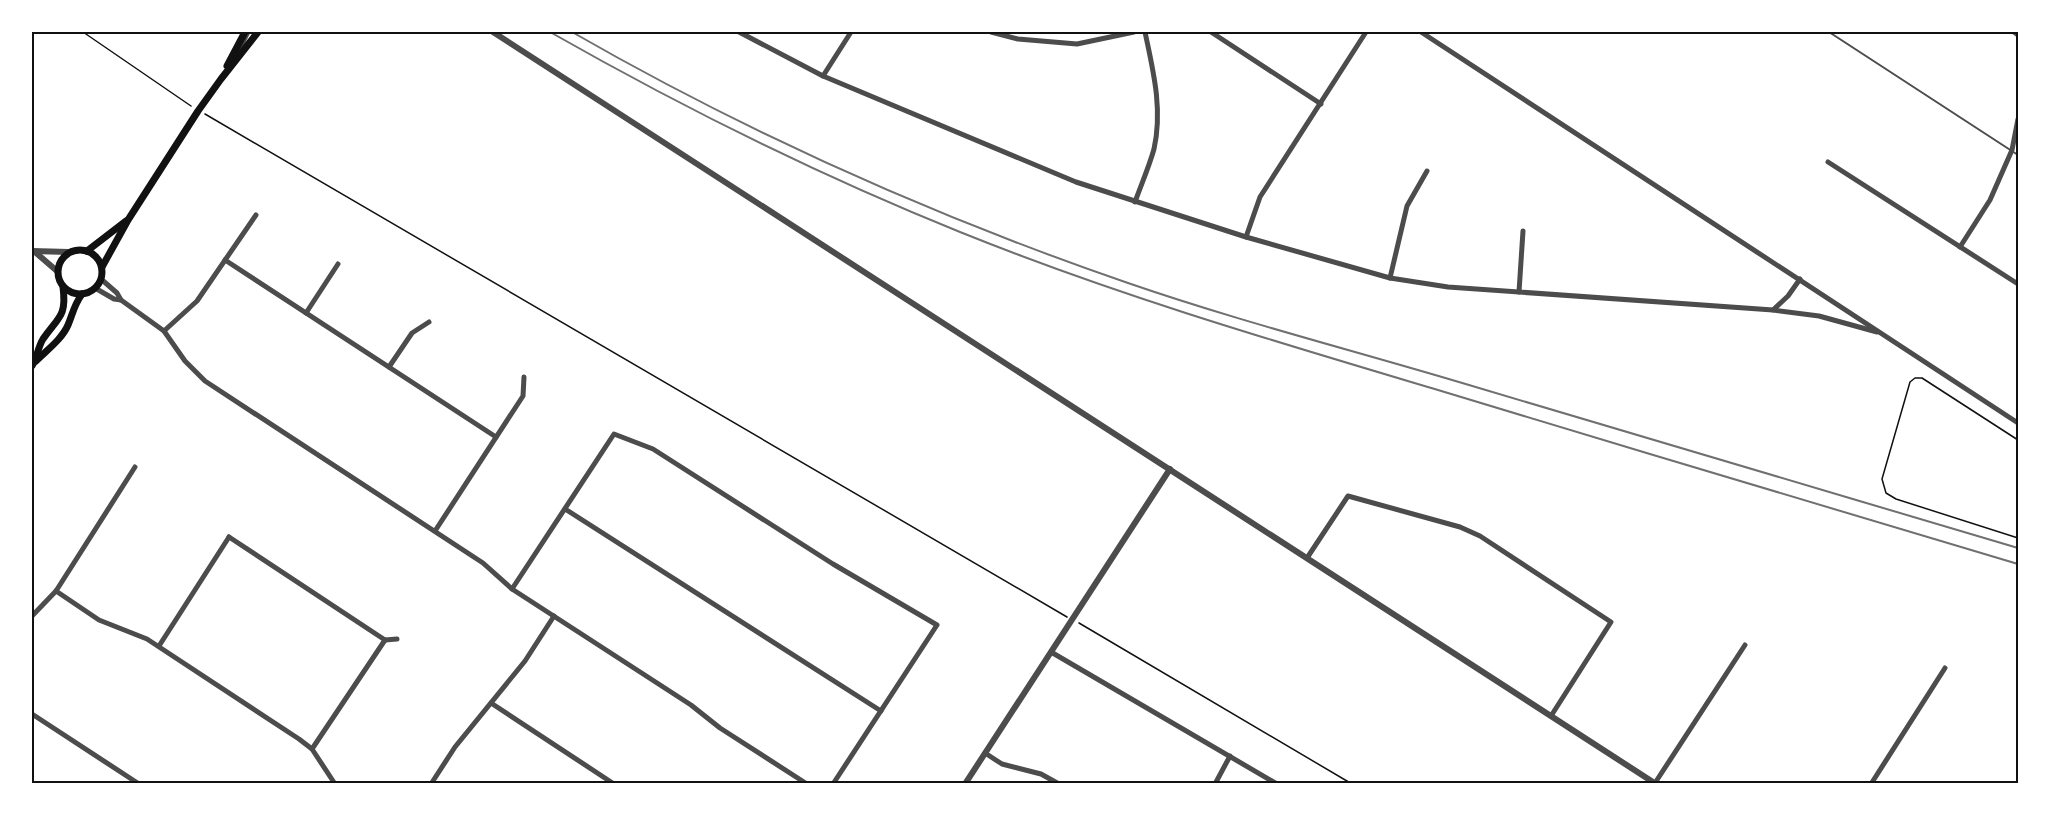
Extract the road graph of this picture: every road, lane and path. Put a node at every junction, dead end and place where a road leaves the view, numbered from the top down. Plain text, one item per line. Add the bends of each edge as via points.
1 (83, 32) edge
2 (246, 32) edge
3 (258, 32) edge
4 (494, 32) edge
5 (739, 32) edge
6 (851, 32) edge
7 (991, 32) edge
8 (1134, 32) edge
9 (1145, 32) edge
10 (1211, 32) edge
11 (1366, 32) edge
12 (1420, 32) edge
13 (1829, 32) edge
14 (2014, 32) edge
15 (2019, 35) edge
16 (823, 76) junction
17 (221, 79) junction
18 (187, 103) dead end
19 (1321, 104) junction
20 (208, 116) dead end
21 (2019, 119) edge
22 (2012, 150) junction
23 (2019, 155) edge
24 (1828, 162) dead end
25 (1427, 171) dead end
26 (1135, 202) junction
27 (256, 215) dead end
28 (128, 220) junction
29 (1523, 231) dead end
30 (1246, 237) junction
31 (1960, 247) junction
32 (87, 250) junction
33 (33, 252) edge
34 (69, 252) junction
35 (225, 261) junction
36 (339, 264) dead end
37 (102, 267) junction
38 (57, 271) junction
39 (1390, 278) junction
40 (101, 279) junction
41 (1800, 279) junction
42 (2019, 285) edge
43 (63, 287) junction
44 (95, 288) junction
45 (1519, 292) junction
46 (82, 294) junction
47 (121, 300) junction
48 (1773, 310) junction
49 (306, 313) junction
50 (429, 322) dead end
51 (164, 331) junction
52 (1882, 334) junction
53 (33, 364) edge
54 (389, 367) junction
55 (524, 377) dead end
56 (2019, 423) edge
57 (496, 437) junction
58 (2019, 440) edge
59 (135, 467) dead end
60 (1170, 469) junction
61 (565, 509) junction
62 (228, 528) dead end
63 (435, 531) junction
64 (229, 537) junction
65 (2019, 538) edge
66 (1307, 558) junction
67 (512, 589) junction
68 (56, 591) junction
69 (1064, 615) dead end
70 (32, 616) edge
71 (554, 616) junction
72 (1083, 626) dead end
73 (397, 639) dead end
74 (385, 640) junction
75 (1745, 645) dead end
76 (159, 646) junction
77 (1051, 652) junction
78 (1945, 668) dead end
79 (491, 703) junction
80 (881, 711) junction
81 (32, 714) edge
82 (1551, 716) junction
83 (312, 749) junction
84 (985, 753) junction
85 (1230, 756) junction
86 (139, 783) edge
87 (335, 783) edge
88 (431, 783) edge
89 (614, 783) edge
90 (807, 783) edge
91 (833, 783) edge
92 (965, 783) edge
93 (1059, 783) edge
94 (1215, 783) edge
95 (1277, 783) edge
96 (1352, 783) edge
97 (1655, 783) edge
98 (1871, 783) edge

1 - 18 path
2 - 17 main road
3 - 17 main road
4 - 60 street
5 - 16 street
6 - 16 street
7 - 8 street via 1018,39 1077,44
9 - 26 street via 1158,112 1154,148
10 - 19 street
11 - 19 street
12 - 41 street
13 - 22 lane
14 - 15 street
16 - 26 street via 1076,182
17 - 28 main road
19 - 30 street via 1260,197
20 - 69 path
21 - 22 street
22 - 23 lane
22 - 31 street via 1990,200
24 - 31 street
25 - 39 street via 1407,206
26 - 30 street
27 - 35 street
28 - 32 main road
28 - 37 main road
29 - 45 street
30 - 39 street
31 - 42 street
32 - 34 main road
32 - 37 main road
33 - 34 street
33 - 38 street
34 - 38 main road via 59,262
35 - 49 street
35 - 51 street via 197,301
36 - 49 street
37 - 40 main road
38 - 43 main road
39 - 45 street
40 - 44 main road
40 - 47 street
41 - 48 street
41 - 52 street
43 - 46 main road
43 - 53 main road via 65,305 42,341
44 - 46 main road
44 - 47 street
45 - 48 street
46 - 53 main road via 68,326
47 - 51 street
48 - 52 street via 1819,316
49 - 54 street
50 - 54 street via 412,333
51 - 63 street via 205,381
52 - 56 street
54 - 57 street
55 - 57 street via 523,396
57 - 63 street
58 - 65 path via 1922,378 1915,378 1910,382 1882,479 1886,493 1896,499
59 - 68 street
60 - 66 street
60 - 77 street
61 - 67 street
61 - 80 street
61 - 80 street via 614,434 653,449 937,625
62 - 64 street
63 - 67 street via 483,562
64 - 74 street
64 - 76 street
66 - 82 street
66 - 82 street via 1348,496 1480,536 1611,622
67 - 71 street
68 - 70 street
68 - 76 street via 99,620
71 - 79 street
71 - 90 street
72 - 96 path
73 - 74 street
74 - 83 street
75 - 97 street
76 - 83 street
77 - 84 street
77 - 85 street
78 - 98 street
79 - 88 street
79 - 89 street
80 - 91 street
81 - 86 street
82 - 97 street
83 - 87 street
84 - 92 street
84 - 93 street via 1002,764
85 - 94 street
85 - 95 street

